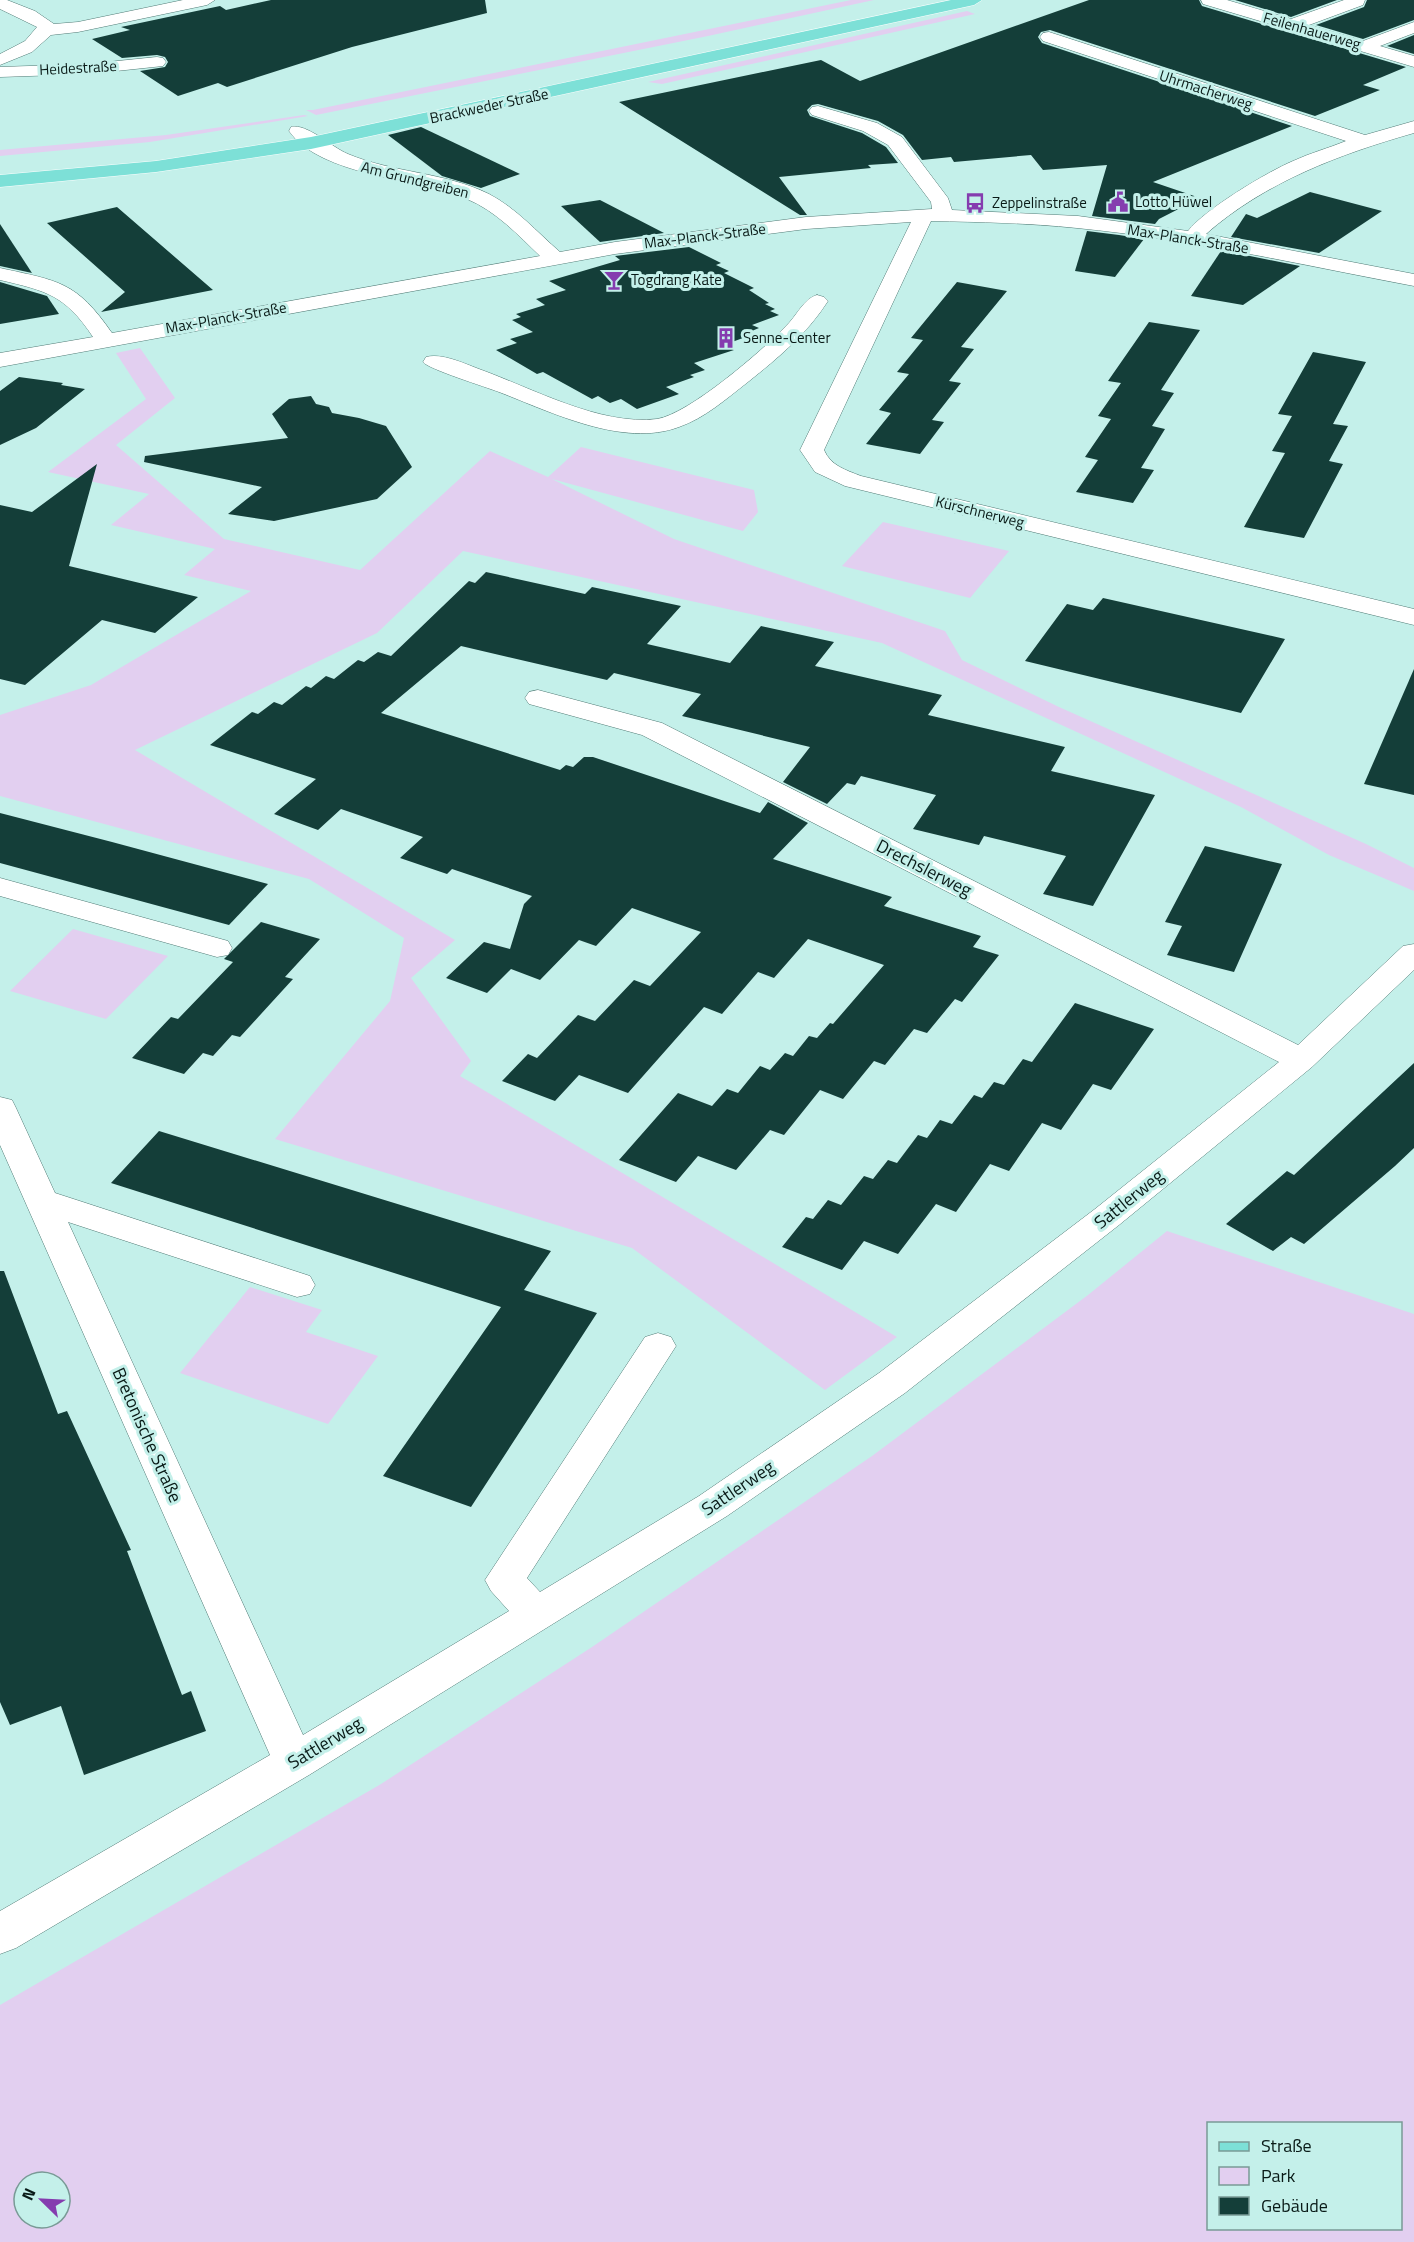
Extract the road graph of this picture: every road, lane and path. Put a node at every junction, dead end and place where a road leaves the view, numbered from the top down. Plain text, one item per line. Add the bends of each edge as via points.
1 (207, 0) edge
2 (930, 0) edge
3 (974, 0) edge
4 (1209, 0) edge
5 (1357, 1) edge
6 (0, 3) edge
7 (1292, 25) junction
8 (1414, 27) edge
9 (46, 30) junction
10 (1049, 37) dead end
11 (1365, 46) junction
12 (0, 60) edge
13 (157, 62) dead end
14 (1414, 62) edge
15 (0, 72) edge
16 (818, 111) dead end
17 (1414, 127) edge
18 (304, 137) junction
19 (1364, 141) junction
20 (0, 166) edge
21 (0, 181) edge
22 (934, 215) junction
23 (1193, 238) junction
24 (555, 258) junction
25 (0, 274) edge
26 (1414, 280) edge
27 (817, 301) dead end
28 (107, 341) junction
29 (0, 360) edge
30 (434, 362) dead end
31 (1414, 617) edge
32 (538, 698) dead end
33 (0, 887) edge
34 (217, 948) dead end
35 (1414, 953) edge
36 (1301, 1060) junction
37 (0, 1108) edge
38 (42, 1201) junction
39 (297, 1285) dead end
40 (658, 1346) dead end
41 (536, 1615) junction
42 (294, 1762) junction
43 (0, 1934) edge

1 - 9 street
2 - 18 main road, Brackweder Straße
3 - 18 main road, Brackweder Straße
4 - 7 street, Feilenhauerweg
5 - 7 street
6 - 9 street via 40,21
7 - 11 street, Feilenhauerweg
8 - 11 street
9 - 12 street, Heidestraße via 30,45
10 - 19 street, Uhrmacherweg
11 - 14 street, Feilenhauerweg
13 - 15 street, Heidestraße
16 - 22 street via 870,127 895,141 941,202
17 - 19 street
18 - 20 main road, Brackweder Straße
18 - 21 main road, Brackweder Straße via 238,156 128,171
18 - 24 street, Am Grundgreiben via 334,157 367,169 474,194
19 - 23 street via 1275,178 1232,205
22 - 23 street, Max-Planck-Straße via 1047,219
22 - 24 street, Max-Planck-Straße via 761,228
22 - 31 street, Kürschnerweg via 812,450 823,468 853,481
23 - 26 street, Max-Planck-Straße
24 - 28 street, Max-Planck-Straße
25 - 28 street via 69,295
27 - 30 street via 800,327 734,382 676,419 653,427 625,427
28 - 29 street, Max-Planck-Straße
32 - 36 street, Drechslerweg via 652,729
33 - 34 street
35 - 36 street, Sattlerweg
36 - 41 street, Sattlerweg via 892,1383 713,1506
37 - 38 street, Bretonische Straße
38 - 39 street
38 - 42 street, Bretonische Straße
40 - 41 street via 506,1580
41 - 42 street, Sattlerweg
42 - 43 street, Sattlerweg

